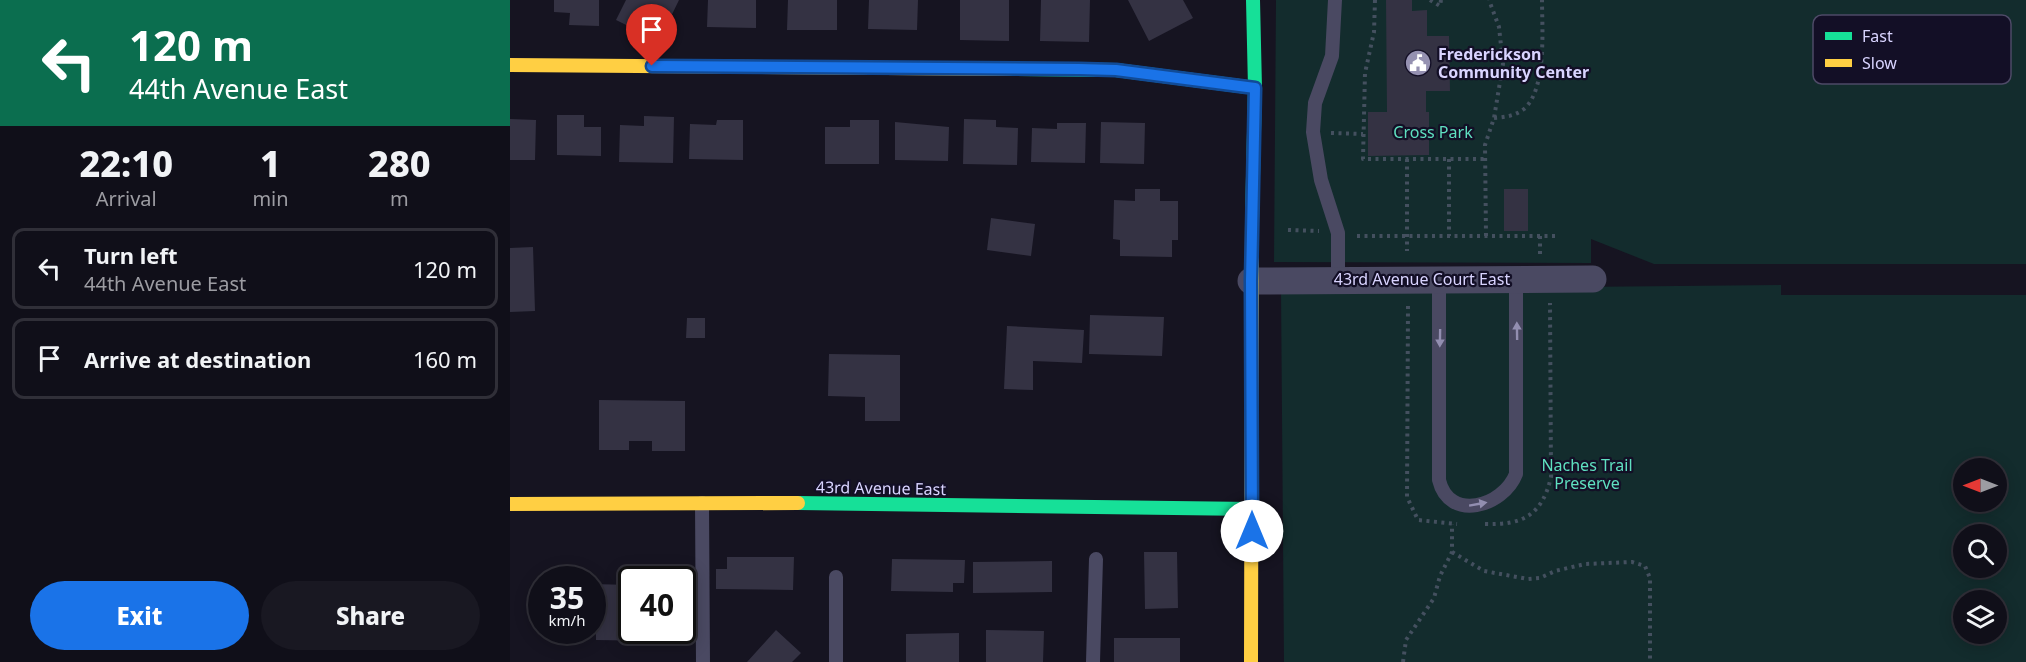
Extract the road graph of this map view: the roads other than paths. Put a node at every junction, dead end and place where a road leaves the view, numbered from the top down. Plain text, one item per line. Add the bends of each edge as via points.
1 (1253, 0) edge
2 (1335, 0) edge
3 (510, 66) edge
4 (1255, 88) junction
5 (1338, 279) junction
6 (1516, 279) junction
7 (1593, 279) dead end
8 (1439, 280) junction
9 (1251, 281) junction
10 (510, 504) edge
11 (702, 504) junction
12 (1252, 509) junction
13 (1096, 559) dead end
14 (836, 577) dead end
15 (703, 662) edge
16 (836, 662) edge
17 (1093, 662) edge
18 (1251, 662) edge

1 - 4 street
2 - 5 lane via 1332,56 1315,103 1313,132 1321,180 1338,233
3 - 4 street via 1116,70
4 - 9 street
5 - 8 street, 43rd Avenue Court East
5 - 9 street, 43rd Avenue Court East
6 - 7 street, 43rd Avenue Court East
6 - 8 street, 43rd Avenue Court East
8 -> 6 lane via 1439,480 1449,500 1464,506 1494,501 1511,486 1516,474
9 - 12 street
10 - 11 street, 43rd Avenue East
11 - 12 street, 43rd Avenue East
11 - 15 lane
12 - 18 street
13 - 17 lane
14 - 16 lane

